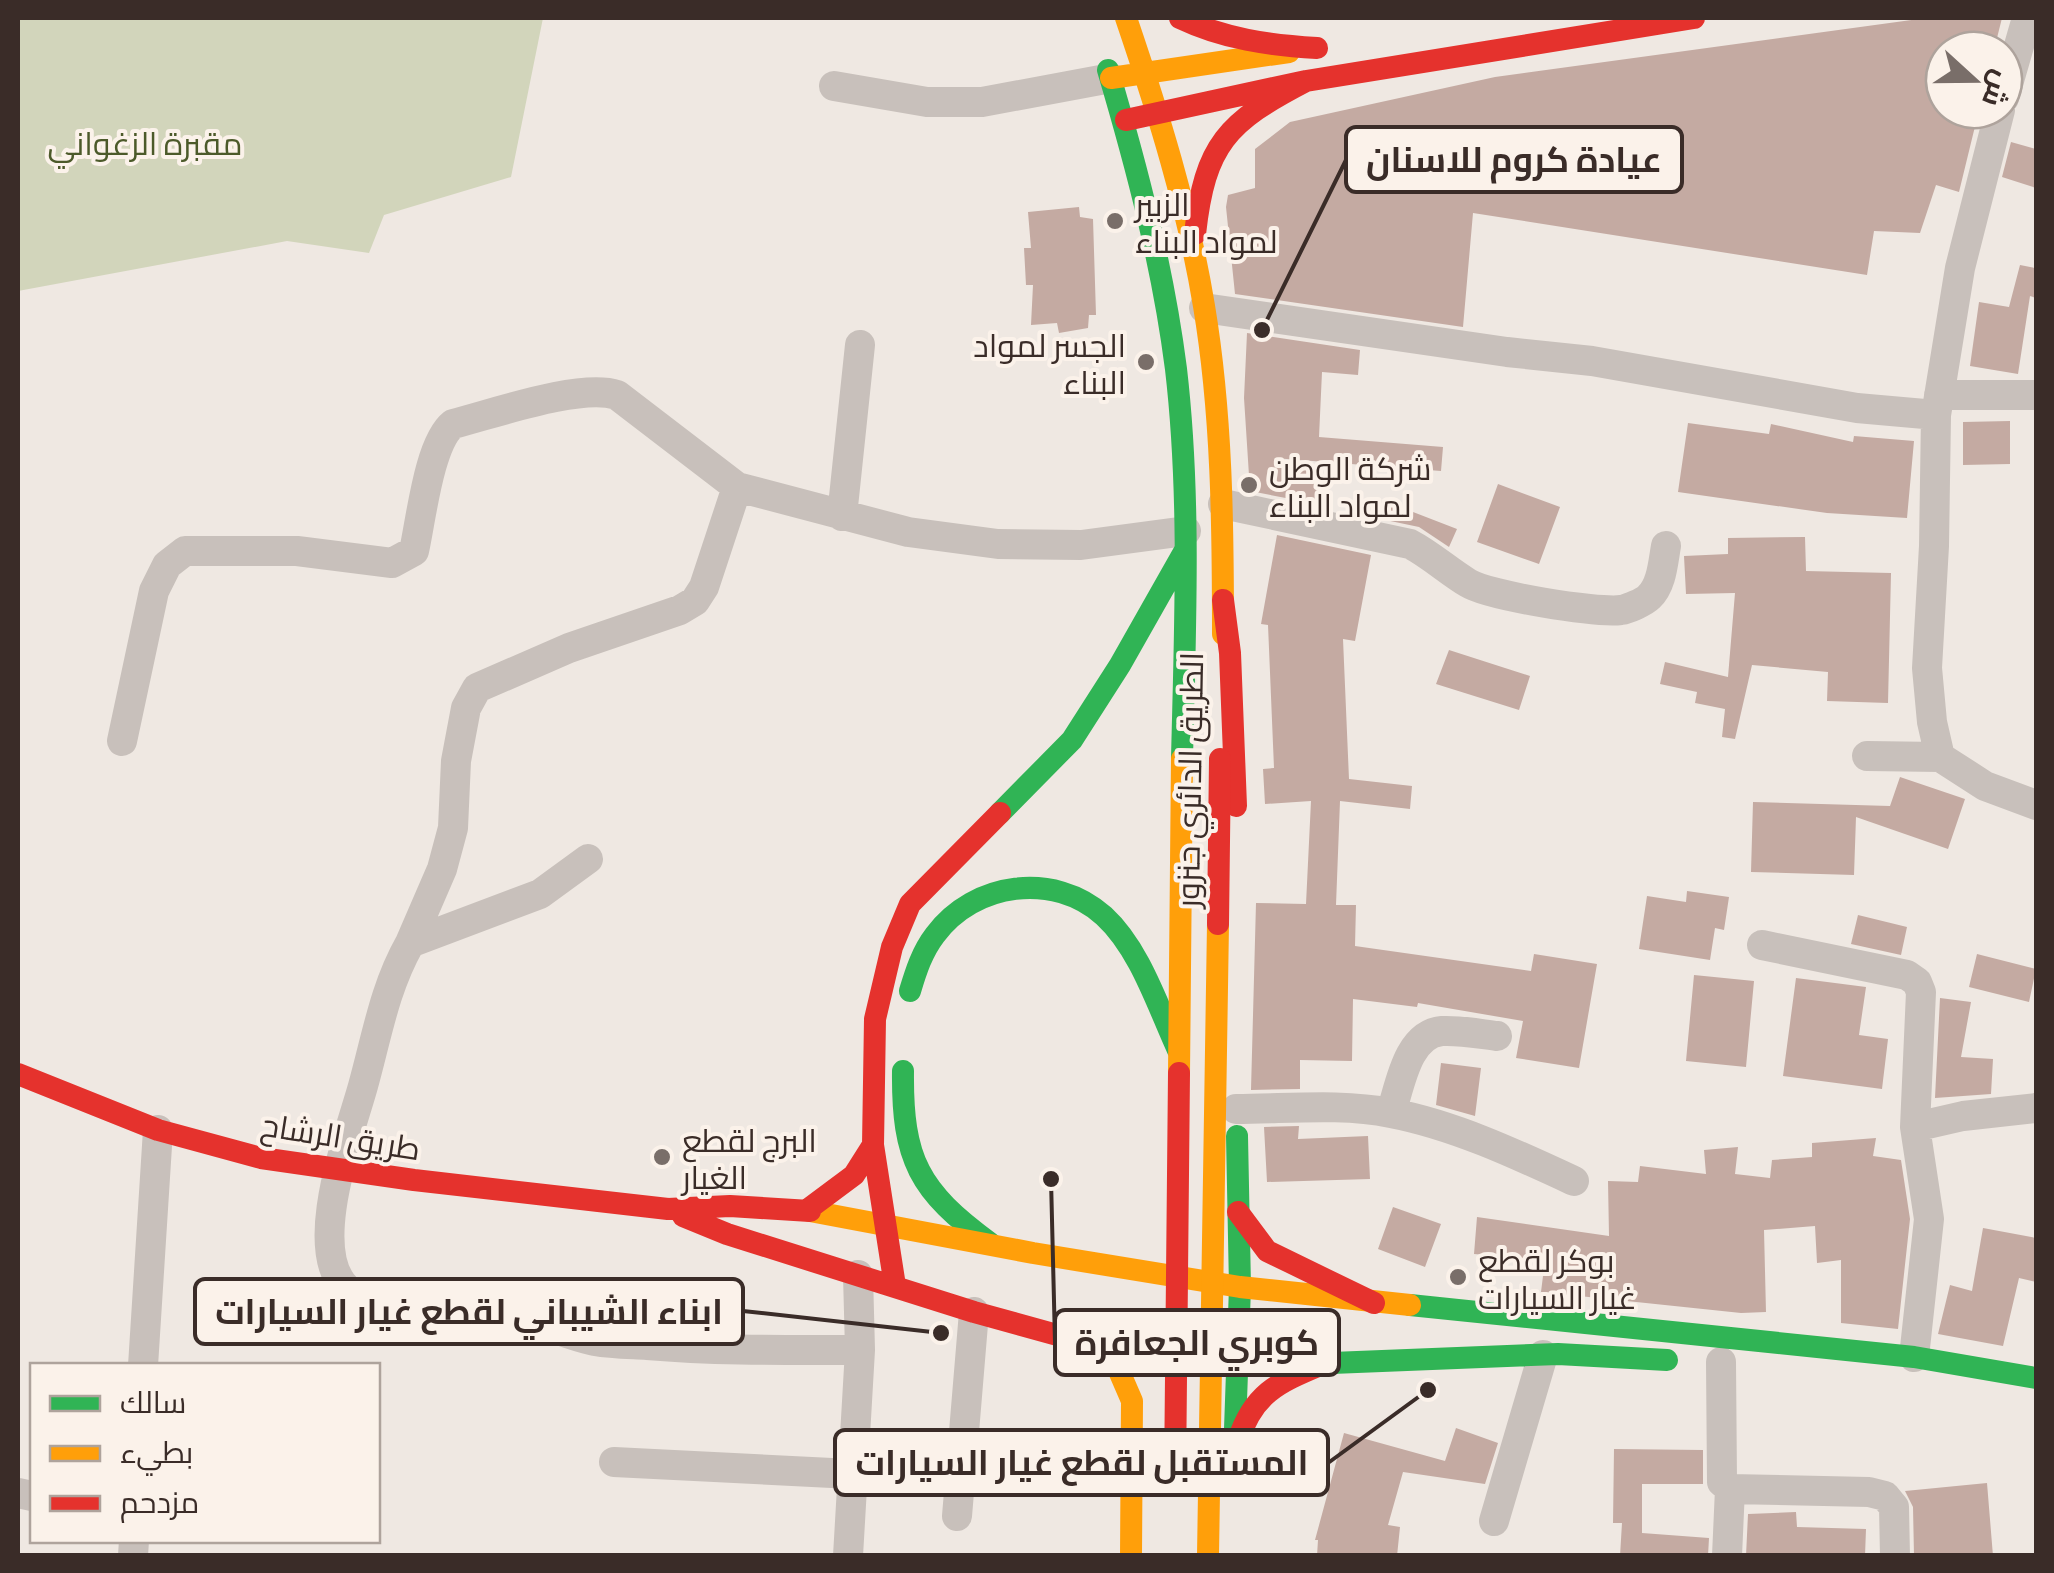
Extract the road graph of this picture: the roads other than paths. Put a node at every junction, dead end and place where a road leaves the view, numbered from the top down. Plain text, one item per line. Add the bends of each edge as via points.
1 (1126, 18) edge
2 (1180, 18) edge
3 (1694, 18) edge
4 (1101, 48) dead end
5 (1146, 75) junction
6 (1111, 78) junction
7 (1306, 81) junction
8 (834, 86) dead end
9 (1160, 115) junction
10 (1126, 120) junction
11 (1995, 130) edge
12 (1194, 250) junction
13 (1204, 308) junction
14 (860, 345) dead end
15 (2036, 395) edge
16 (1938, 405) junction
17 (737, 487) junction
18 (1223, 504) junction
19 (842, 516) junction
20 (1185, 542) junction
21 (1666, 546) dead end
22 (1222, 600) junction
23 (122, 741) dead end
24 (1867, 756) dead end
25 (1940, 757) junction
26 (2036, 805) edge
27 (588, 859) dead end
28 (410, 943) junction
29 (1762, 945) dead end
30 (908, 1008) dead end
31 (1497, 1036) dead end
32 (903, 1040) dead end
33 (1178, 1050) junction
34 (18, 1074) edge
35 (2036, 1108) edge
36 (1236, 1109) junction
37 (1391, 1113) junction
38 (1915, 1126) junction
39 (158, 1130) junction
40 (872, 1145) junction
41 (337, 1169) junction
42 (1574, 1180) dead end
43 (668, 1209) junction
44 (806, 1210) junction
45 (1238, 1212) junction
46 (885, 1224) junction
47 (990, 1243) junction
48 (858, 1275) junction
49 (895, 1286) junction
50 (1240, 1287) junction
51 (1374, 1303) junction
52 (974, 1312) junction
53 (1097, 1346) junction
54 (860, 1350) junction
55 (1543, 1355) junction
56 (1914, 1357) junction
57 (1712, 1362) joint
58 (143, 1363) edge
59 (1320, 1364) junction
60 (1237, 1365) junction
61 (2036, 1378) edge
62 (1234, 1460) junction
63 (614, 1462) dead end
64 (852, 1474) junction
65 (1730, 1489) junction
66 (1175, 1497) dead end
67 (958, 1516) dead end
68 (1233, 1517) dead end
69 (1494, 1521) dead end
70 (848, 1556) edge
71 (1130, 1556) edge
72 (1208, 1556) edge
73 (1726, 1556) edge
74 (1895, 1556) edge

1 - 5 main road, الطريق الدائري جنزور
2 - 5 main road via 1262,44 1326,46
3 - 7 main road
4 - 6 main road, الطريق الدائري جنزور
5 - 6 main road
5 - 9 main road, الطريق الدائري جنزور
6 - 8 street via 982,102 927,102
6 - 10 main road, الطريق الدائري جنزور
7 - 9 main road
7 - 12 main road via 1260,104 1220,146 1200,186
9 - 10 main road
9 - 12 main road, الطريق الدائري جنزور
10 - 20 main road, الطريق الدائري جنزور via 1177,389
11 - 16 street via 1960,268
12 - 13 main road, الطريق الدائري جنزور
13 - 16 street via 1592,361 1857,408
13 - 18 main road, الطريق الدائري جنزور
14 - 19 street
15 - 16 street
16 - 25 street via 1928,668
17 - 19 street
17 - 23 street via 629,403 601,390 452,424 441,438 414,551 406,558 392,563 296,551 184,551 167,565 154,591
17 - 28 street via 696,601 477,688 466,708 456,761 446,856
18 - 21 street via 1410,544 1469,584 1578,607 1622,610 1648,598
18 - 22 main road, الطريق الدائري جنزور
19 - 20 street via 998,544
20 - 33 main road, الطريق الدائري جنزور, bridge
20 - 40 main road via 1072,740 910,904 874,1019
22 - 36 main road via 1236,743
22 - 72 main road, الطريق الدائري جنزور, bridge
24 - 25 street
25 - 26 street via 1985,786
27 - 28 street via 540,894
28 - 41 street via 378,1016
29 - 38 street via 1918,982
30 - 33 main road via 912,977 940,927 982,895 1051,886 1086,900 1108,919
31 - 37 street via 1426,1036 1412,1051
32 - 47 main road via 902,1099 920,1173 934,1197
33 - 66 main road, الطريق الدائري جنزور, bridge
34 - 39 main road, طريق الرشاح
35 - 38 street
36 - 37 street
36 - 45 main road
37 - 42 street
38 - 56 street via 1929,1218
39 - 41 main road, طريق الرشاح via 262,1158
39 - 58 street
40 - 44 main road via 844,1188
40 - 46 main road
41 - 43 main road, طريق الرشاح
41 - 54 street via 329,1254 335,1275 361,1299 480,1304 594,1341
43 - 44 main road
43 - 48 main road
44 - 46 main road
45 - 50 main road
45 - 51 main road via 1267,1251
46 - 47 main road
46 - 49 main road
47 - 50 main road
48 - 49 main road
48 - 54 street
49 - 52 main road
50 - 51 main road
50 - 60 main road
51 - 56 main road
52 - 53 main road
52 - 67 street
53 - 60 main road
53 - 71 main road via 1118,1366 1132,1401
54 - 64 street
55 - 57 main road
55 - 59 main road
55 - 69 street
56 - 61 main road
57 - 65 street via 1720,1469
59 - 60 main road
59 - 62 main road via 1260,1397 1243,1422
60 - 62 main road
62 - 68 main road
63 - 64 street
64 - 70 street
65 - 73 street
65 - 74 street via 1884,1496 1894,1507

